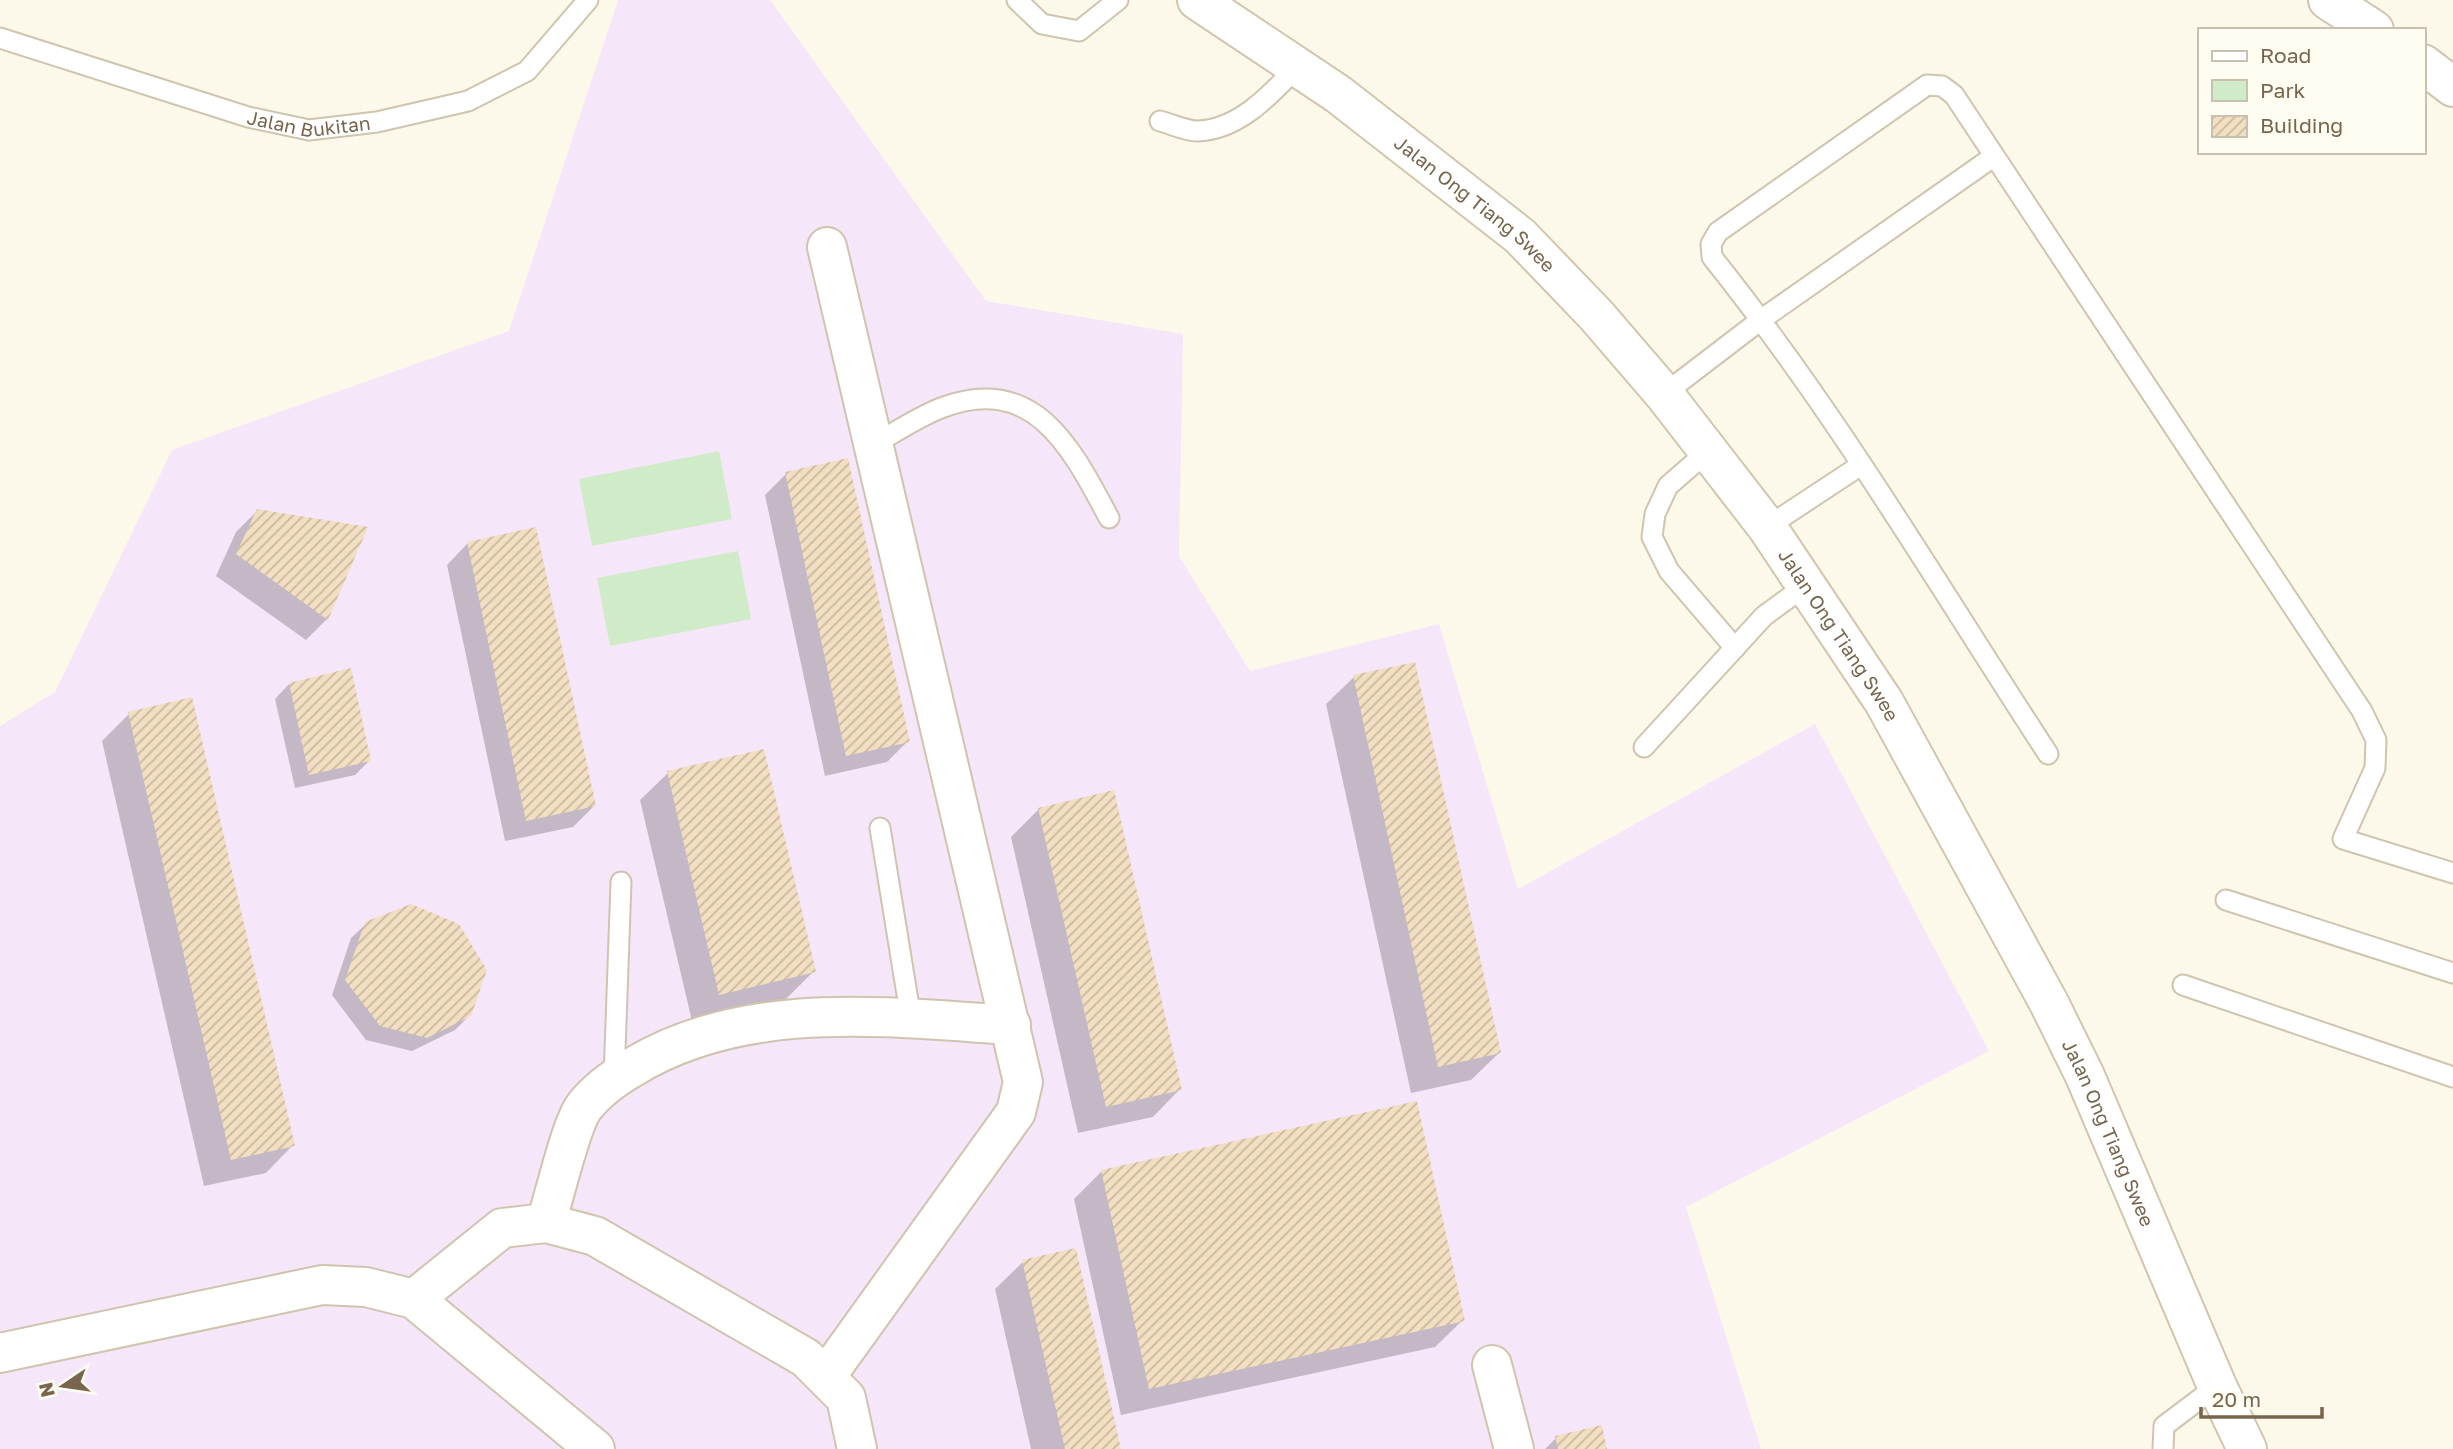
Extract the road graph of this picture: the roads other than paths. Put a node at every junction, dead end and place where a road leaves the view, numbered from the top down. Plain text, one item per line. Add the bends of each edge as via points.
1 (588, 0) edge
2 (1017, 0) edge
3 (1118, 0) edge
4 (1197, 0) edge
5 (2328, 0) edge
6 (2371, 28) edge
7 (0, 38) edge
8 (2425, 66) edge
9 (1297, 67) junction
10 (2453, 87) edge
11 (1160, 121) dead end
12 (1993, 157) junction
13 (827, 247) dead end
14 (1762, 319) junction
15 (1664, 394) junction
16 (874, 444) junction
17 (1708, 451) junction
18 (1861, 465) junction
19 (1109, 518) dead end
20 (1766, 527) junction
21 (1805, 586) junction
22 (1735, 648) junction
23 (1644, 747) dead end
24 (2048, 754) dead end
25 (880, 828) dead end
26 (2453, 873) edge
27 (621, 882) dead end
28 (2226, 900) dead end
29 (2453, 973) edge
30 (2183, 985) dead end
31 (911, 1019) junction
32 (1011, 1025) junction
33 (2453, 1077) edge
34 (614, 1079) junction
35 (546, 1223) junction
36 (414, 1299) junction
37 (0, 1353) edge
38 (1492, 1365) dead end
39 (827, 1375) junction
40 (2217, 1386) junction
41 (595, 1449) edge
42 (857, 1449) edge
43 (1514, 1449) edge
44 (2163, 1449) edge
45 (2247, 1449) edge

1 - 7 lane, Jalan Bukitan via 527,71 468,101 377,122 309,130 248,117
2 - 3 lane via 1042,24 1079,31
4 - 9 street, Jalan Ong Tiang Swee
5 - 6 street
8 - 10 street
9 - 11 lane via 1262,103 1226,124 1196,131
9 - 15 street, Jalan Ong Tiang Swee via 1430,163 1520,236 1596,314
12 - 14 lane
12 - 14 lane via 1954,95 1942,86 1927,85 1718,232 1711,244 1712,257
12 - 26 lane via 2362,711 2376,740 2375,768 2343,839
13 - 16 street
14 - 15 lane
14 - 18 lane
15 - 17 street, Jalan Ong Tiang Swee
16 - 19 lane via 941,408 984,398 1014,405 1046,420 1069,447
16 - 32 street
17 - 20 street, Jalan Ong Tiang Swee
17 - 22 lane via 1668,486 1655,513 1653,537 1669,571
18 - 20 lane
18 - 24 lane
20 - 21 street, Jalan Ong Tiang Swee
21 - 22 lane via 1764,616
21 - 40 street, Jalan Ong Tiang Swee via 1884,702 2049,1003 2085,1076
22 - 23 lane
25 - 31 lane
27 - 34 lane
28 - 29 lane
30 - 33 lane
31 - 32 street
31 - 34 street via 835,1016 755,1023 665,1047
32 - 39 street via 1023,1082 1016,1112
34 - 35 street via 582,1110
35 - 36 street via 502,1228
35 - 39 street via 594,1236 806,1357
36 - 37 street via 366,1287 321,1284
36 - 41 street
38 - 43 street
39 - 42 street via 846,1398
40 - 44 lane via 2164,1426
40 - 45 street, Jalan Ong Tiang Swee

